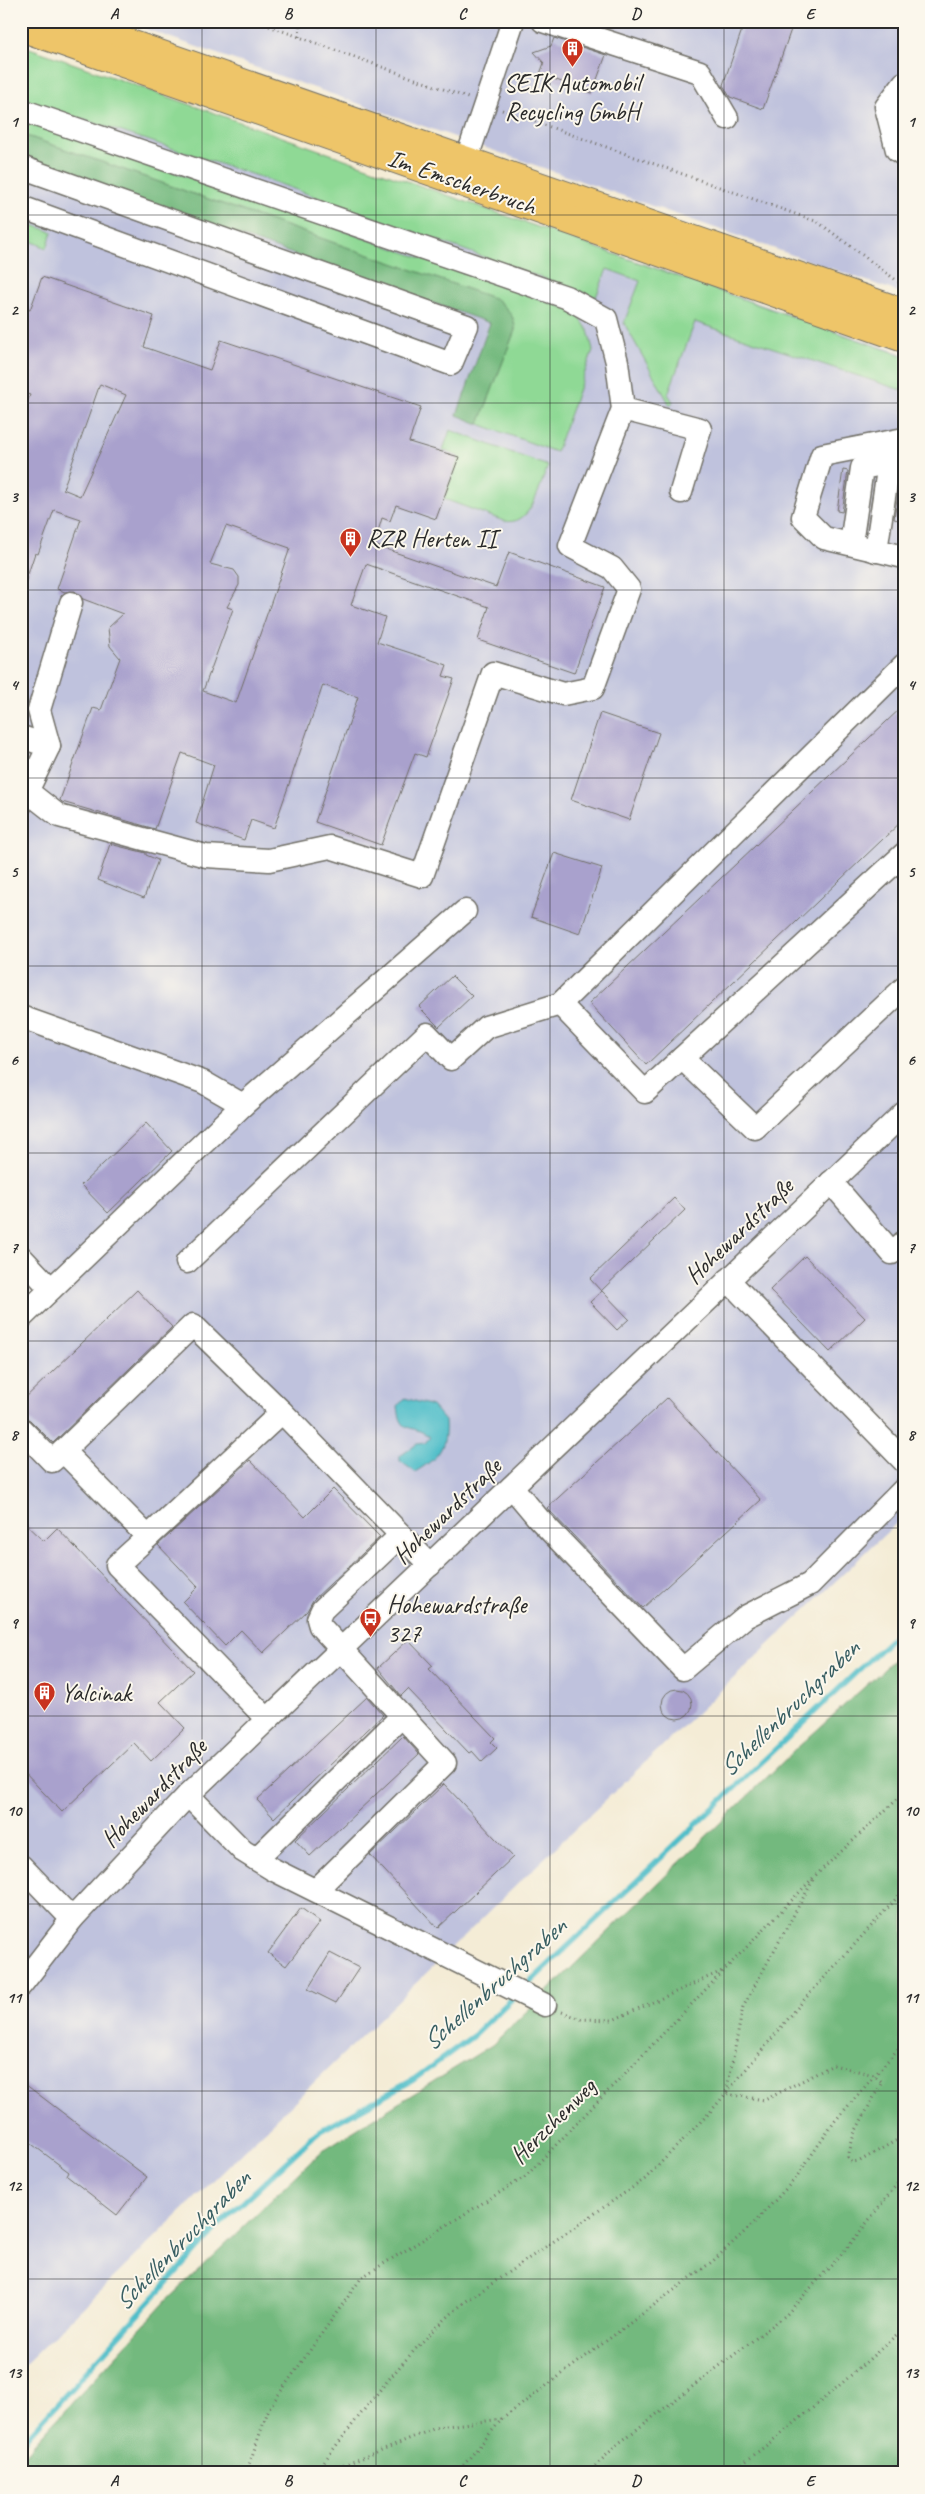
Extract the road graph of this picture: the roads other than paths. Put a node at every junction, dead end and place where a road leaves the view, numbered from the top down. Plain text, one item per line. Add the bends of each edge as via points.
1 (64, 21) edge
2 (512, 21) edge
3 (543, 21) edge
4 (21, 27) edge
5 (904, 83) edge
6 (21, 110) edge
7 (727, 118) dead end
8 (902, 149) edge
9 (466, 161) junction
10 (28, 170) edge
11 (21, 207) edge
12 (904, 313) edge
13 (904, 338) edge
14 (623, 409) junction
15 (904, 439) edge
16 (896, 462) edge
17 (681, 492) dead end
18 (851, 544) junction
19 (876, 551) junction
20 (904, 556) edge
21 (71, 603) dead end
22 (904, 665) edge
23 (21, 737) edge
24 (49, 746) junction
25 (24, 798) edge
26 (904, 854) edge
27 (465, 910) dead end
28 (904, 988) edge
29 (560, 1004) junction
30 (21, 1017) edge
31 (682, 1058) junction
32 (244, 1105) junction
33 (904, 1112) edge
34 (831, 1182) junction
35 (900, 1254) edge
36 (21, 1257) edge
37 (187, 1262) dead end
38 (728, 1280) junction
39 (52, 1289) junction
40 (21, 1318) edge
41 (282, 1412) junction
42 (21, 1429) edge
43 (63, 1451) junction
44 (904, 1461) edge
45 (512, 1487) junction
46 (904, 1489) edge
47 (400, 1535) junction
48 (148, 1537) junction
49 (430, 1565) junction
50 (342, 1649) junction
51 (402, 1716) junction
52 (267, 1719) junction
53 (188, 1795) junction
54 (256, 1859) junction
55 (21, 1866) edge
56 (316, 1890) junction
57 (72, 1919) junction
58 (21, 1985) edge
59 (545, 2005) road end

1 - 9 main road, Im Emscherbruch
2 - 9 street
3 - 7 street via 700,72
4 - 13 main road, Im Emscherbruch
5 - 8 street via 886,107
6 - 14 street via 566,297 606,319 617,362
9 - 12 main road, Im Emscherbruch
10 - 11 street via 467,326 451,364
14 - 17 street via 700,429
14 - 25 street via 570,546 612,568 629,589 593,688 563,694 493,673 422,876 330,847 269,860 206,856 59,816
15 - 18 street via 822,455 803,517 824,538
16 - 18 street via 862,468
16 - 19 street
18 - 19 street
19 - 20 street
21 - 24 street via 39,710
22 - 29 street
23 - 24 street
24 - 25 street
26 - 31 street
27 - 32 street
28 - 31 street via 755,1128
29 - 31 street via 645,1092
29 - 37 street via 486,1027 451,1058 427,1034
30 - 32 street via 203,1082
32 - 39 street
33 - 34 street, Hohewardstraße
34 - 35 street
34 - 38 street, Hohewardstraße
36 - 39 street
38 - 44 street
38 - 45 street, Hohewardstraße
39 - 40 street
41 - 43 street via 193,1325
41 - 47 street
41 - 48 street
42 - 43 street via 52,1461
43 - 48 street
45 - 46 street via 683,1669 745,1617 810,1584
45 - 49 street, Hohewardstraße
47 - 49 street
47 - 50 street via 322,1610 318,1618 320,1626
48 - 52 street via 117,1566
49 - 50 street, Hohewardstraße
50 - 51 street
50 - 52 street, Hohewardstraße
51 - 54 street
51 - 56 street via 445,1763
52 - 53 street, Hohewardstraße
53 - 54 street via 243,1851
53 - 57 street, Hohewardstraße
54 - 56 street
55 - 57 street
56 - 59 street
57 - 58 street, Hohewardstraße

